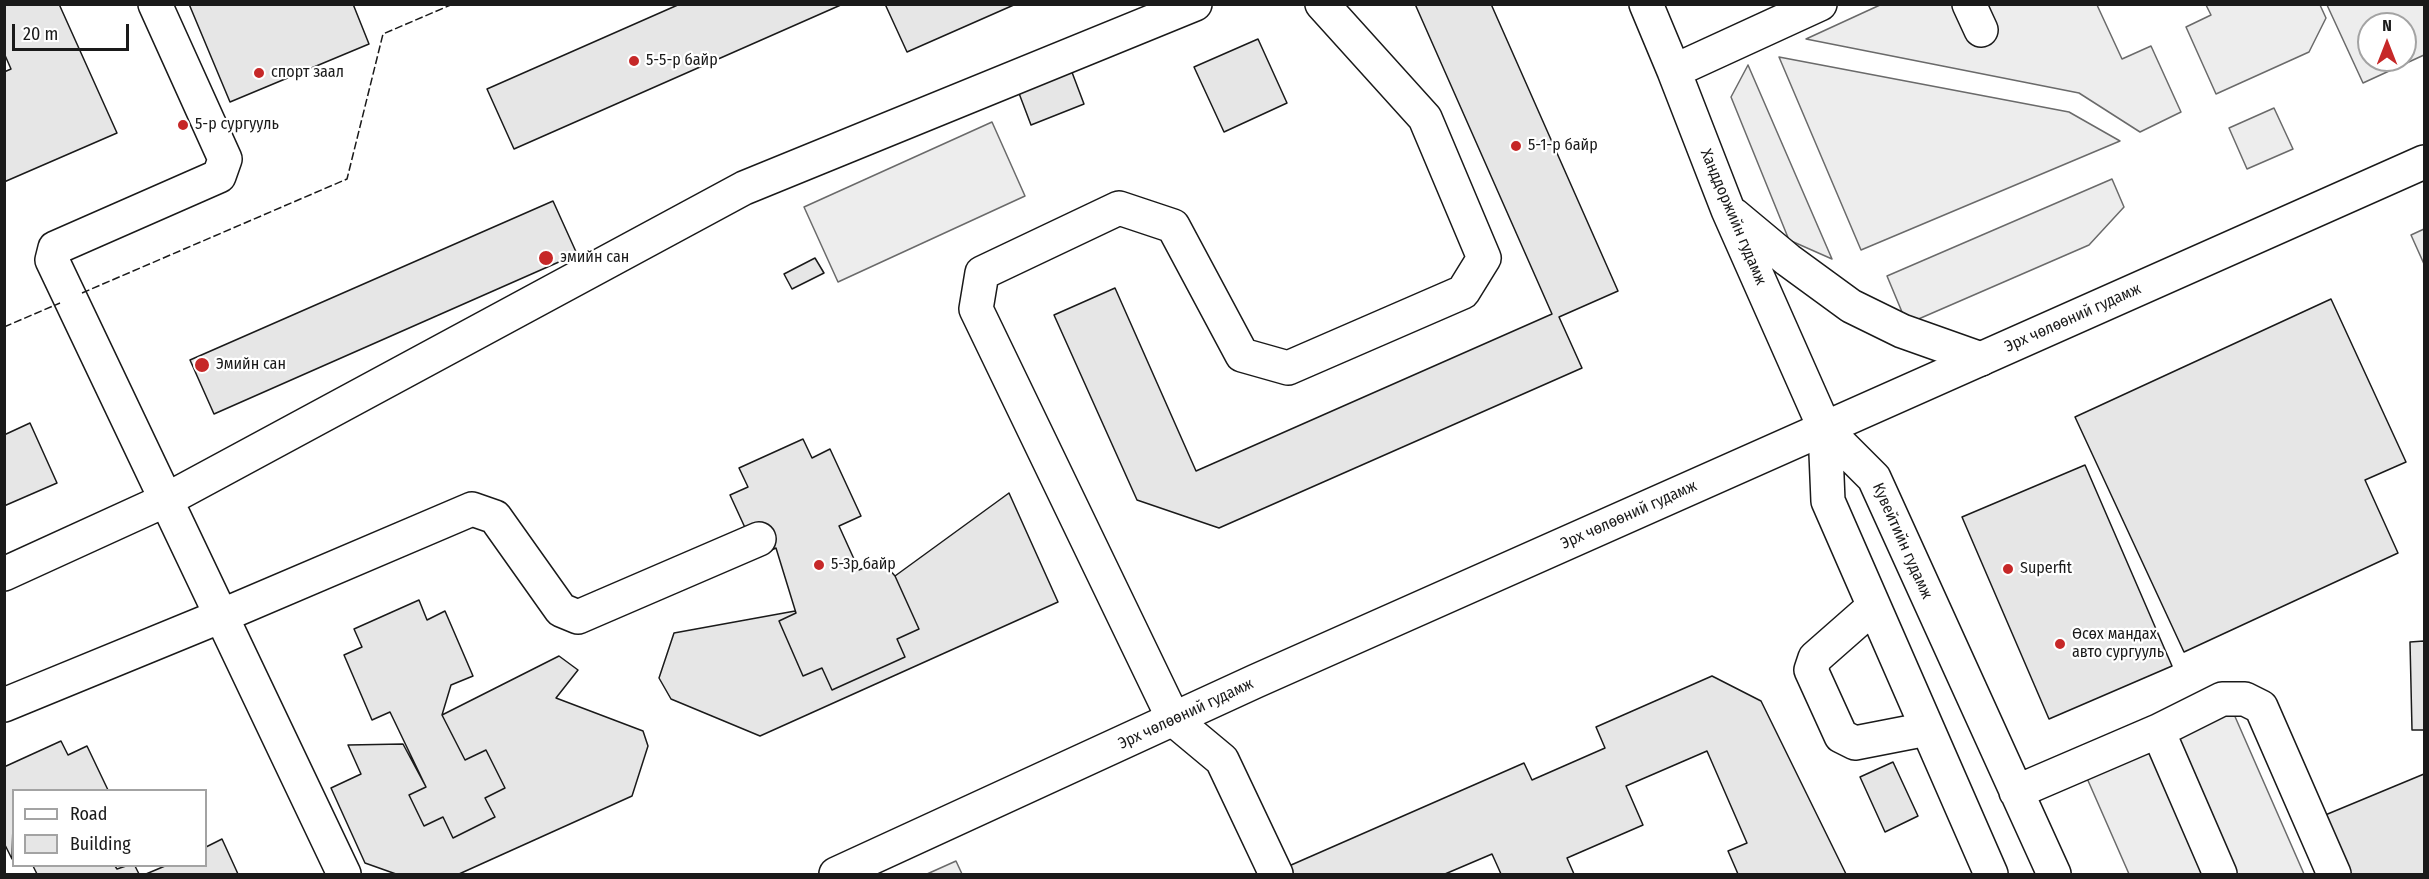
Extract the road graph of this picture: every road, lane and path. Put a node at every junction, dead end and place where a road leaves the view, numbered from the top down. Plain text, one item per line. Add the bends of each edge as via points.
1 (155, 4) edge
2 (1195, 4) edge
3 (1322, 4) edge
4 (1646, 4) edge
5 (1820, 4) edge
6 (1674, 71) junction
7 (2424, 162) edge
8 (1728, 210) junction
9 (1981, 359) junction
10 (1825, 429) junction
11 (166, 500) junction
12 (759, 539) dead end
13 (4, 574) edge
14 (1873, 608) junction
15 (221, 616) junction
16 (4, 705) edge
17 (1174, 720) junction
18 (1927, 729) junction
19 (2158, 731) junction
20 (2016, 792) junction
21 (344, 874) edge
22 (836, 874) edge
23 (1276, 874) edge
24 (1991, 874) edge
25 (2054, 874) edge
26 (2220, 874) edge
27 (2334, 874) edge

1 - 11 street via 225,159 219,176 55,248 52,260
2 - 11 street via 744,188
3 - 17 street via 1425,118 1484,258 1464,292 1288,368 1242,355 1173,226 1119,208 982,273 976,309
4 - 6 street, Ханддоржийн гудамж
5 - 6 street
6 - 8 street, Ханддоржийн гудамж
7 - 9 street, Эрх чөлөөний гудамж
8 - 9 street via 1851,306 1902,331
8 - 10 street, Ханддоржийн гудамж
9 - 10 street, Эрх чөлөөний гудамж
10 - 14 street via 1828,501
10 - 17 street, Эрх чөлөөний гудамж
10 - 20 street, Кувейтийн гудамж via 1874,478
11 - 13 street
11 - 15 street
12 - 15 street via 578,617 561,610 495,517 472,509
14 - 18 street
14 - 18 street via 1815,658 1811,670 1841,736 1855,743
15 - 16 street
15 - 21 street
17 - 22 street, Эрх чөлөөний гудамж
17 - 23 street via 1222,760
18 - 24 street
19 - 20 street
19 - 26 street
19 - 27 street via 2222,699 2244,699 2261,707
20 - 25 street, Кувейтийн гудамж

